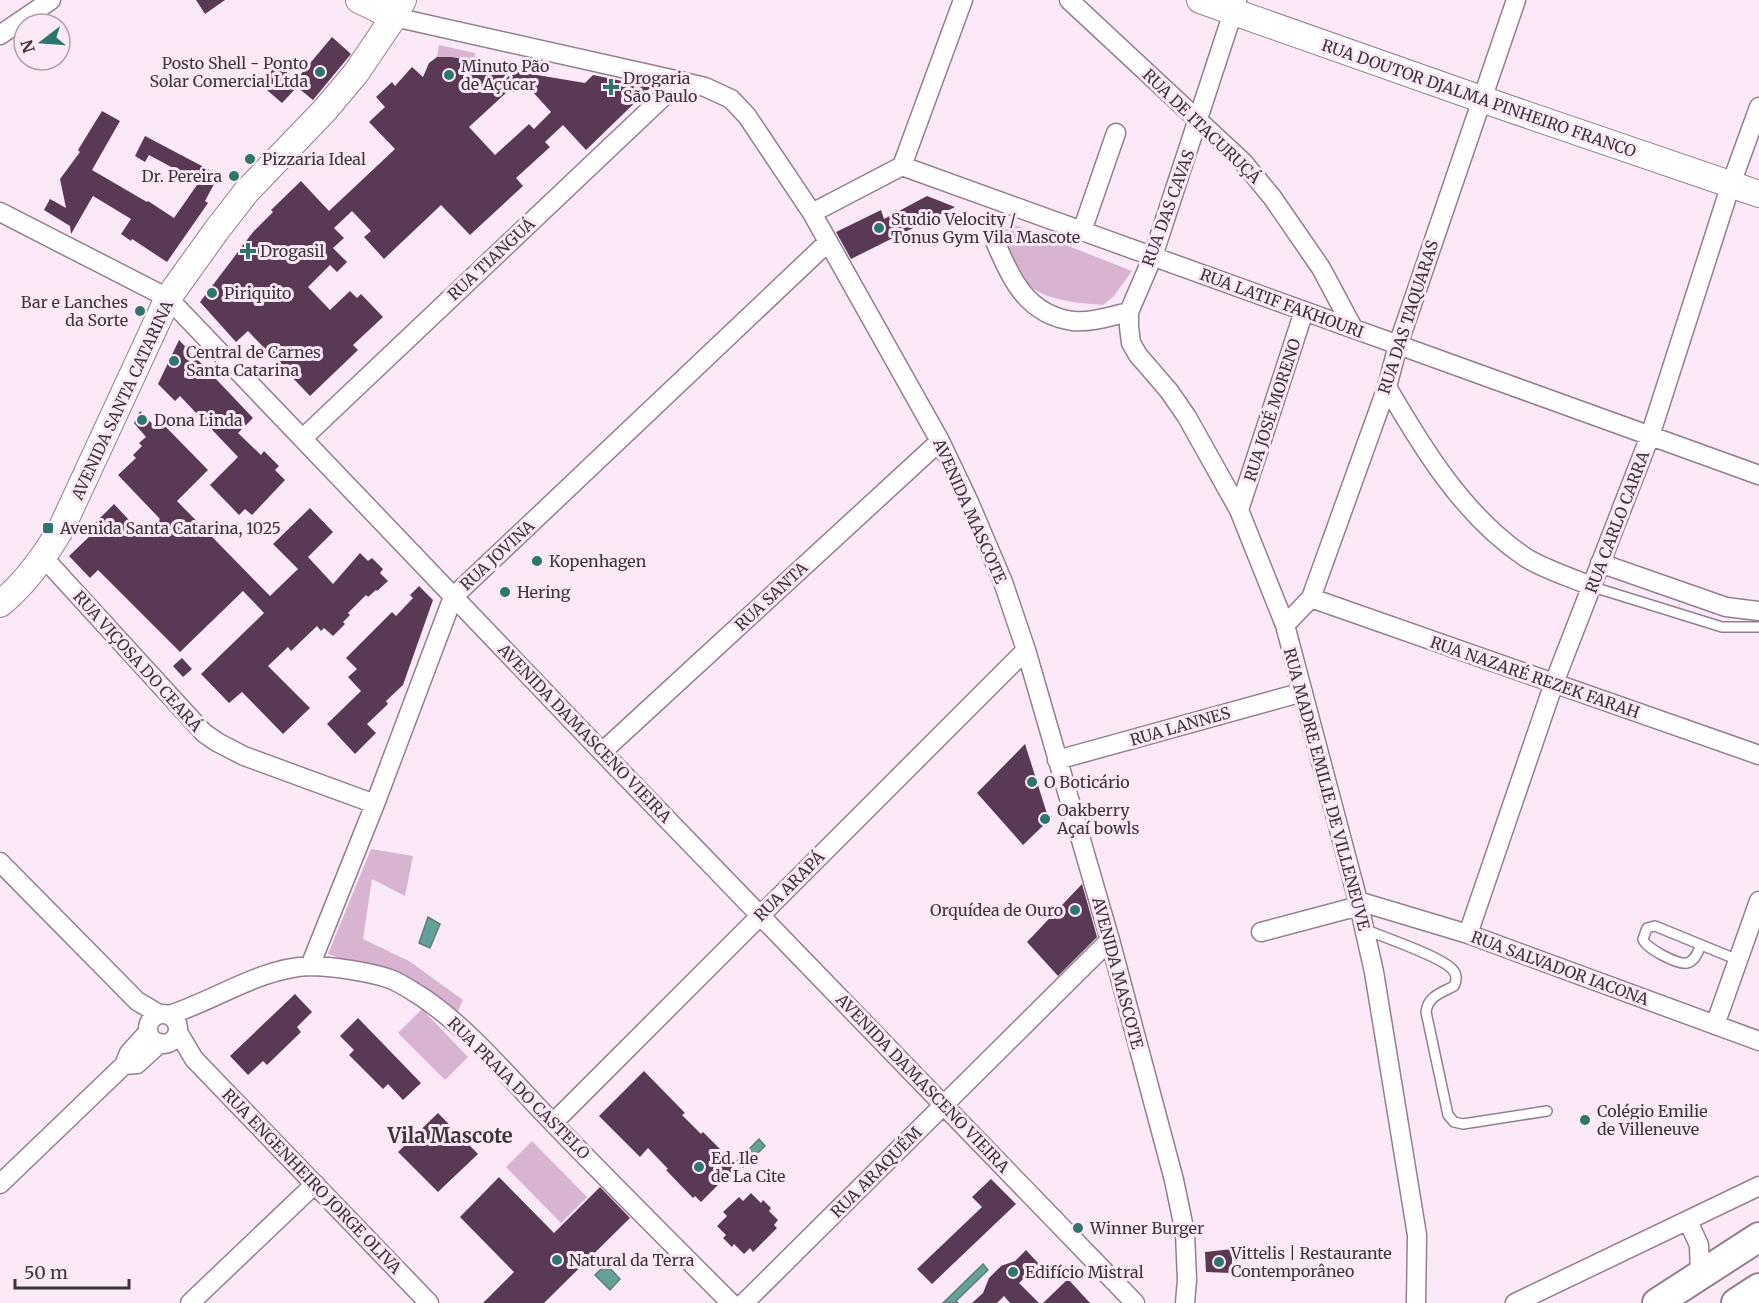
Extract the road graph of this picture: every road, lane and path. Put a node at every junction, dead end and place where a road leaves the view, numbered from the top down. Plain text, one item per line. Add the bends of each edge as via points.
1 (51, 0) edge
2 (359, 0) edge
3 (963, 0) edge
4 (1069, 0) edge
5 (1200, 0) edge
6 (1516, 0) edge
7 (1234, 6) edge
8 (399, 9) edge
9 (0, 35) edge
10 (680, 81) junction
11 (1481, 99) junction
12 (1759, 107) edge
13 (1199, 120) junction
14 (1116, 133) dead end
15 (902, 166) junction
16 (1731, 184) junction
17 (1759, 194) edge
18 (0, 212) edge
19 (812, 213) junction
20 (1082, 231) junction
21 (995, 241) dead end
22 (828, 242) junction
23 (1153, 256) junction
24 (168, 298) junction
25 (1304, 311) junction
26 (1129, 312) junction
27 (1353, 328) junction
28 (1398, 345) junction
29 (1387, 387) junction
30 (1650, 436) junction
31 (303, 438) junction
32 (940, 441) junction
33 (1759, 475) edge
34 (1239, 510) junction
35 (44, 558) junction
36 (1600, 563) junction
37 (1593, 587) junction
38 (453, 597) junction
39 (1311, 598) junction
40 (0, 604) edge
41 (1759, 611) edge
42 (1285, 625) junction
43 (1759, 627) edge
44 (1026, 650) junction
45 (1554, 683) junction
46 (1303, 692) junction
47 (602, 752) junction
48 (1759, 755) edge
49 (1057, 760) junction
50 (375, 804) junction
51 (4, 873) edge
52 (1759, 901) edge
53 (1358, 904) junction
54 (761, 915) junction
55 (1364, 929) junction
56 (1261, 932) dead end
57 (1468, 934) junction
58 (1110, 940) junction
59 (1701, 945) junction
60 (1738, 960) junction
61 (310, 966) junction
62 (1715, 1025) junction
63 (164, 1029) junction
64 (1759, 1041) edge
65 (944, 1105) junction
66 (1547, 1111) dead end
67 (553, 1123) junction
68 (0, 1184) edge
69 (315, 1184) junction
70 (1759, 1186) edge
71 (1688, 1221) junction
72 (1759, 1237) edge
73 (1700, 1275) junction
74 (1759, 1288) edge
75 (189, 1303) edge
76 (429, 1303) edge
77 (731, 1303) edge
78 (744, 1303) edge
79 (1135, 1303) edge
80 (1185, 1303) edge
81 (1416, 1303) edge
82 (1515, 1303) edge
83 (1657, 1303) edge
84 (1736, 1303) edge

1 - 9 street
2 - 8 street
3 - 15 street
4 - 13 street, RUA DE ITACURUÇÁ
5 - 7 street, RUA DOUTOR DJALMA PINHEIRO FRANCO
6 - 11 street, RUA DAS TAQUARAS
7 - 11 street, RUA DOUTOR DJALMA PINHEIRO FRANCO
7 - 13 street, RUA DAS CAVAS
8 - 10 street, AVENIDA MASCOTE
8 - 24 street, AVENIDA SANTA CATARINA via 356,73 247,191
10 - 19 street, AVENIDA MASCOTE via 730,99 747,116
10 - 31 street, RUA TIANGUÁ
11 - 16 street, RUA DOUTOR DJALMA PINHEIRO FRANCO
11 - 28 street, RUA DAS TAQUARAS
12 - 16 street, RUA CARLO CARRA
13 - 23 street, RUA DAS CAVAS
13 - 27 street, RUA DE ITACURUÇÁ via 1243,162 1272,197 1321,268
14 - 20 street
15 - 19 street
15 - 20 street, RUA LATIF FAKHOURI
16 - 17 street, RUA DOUTOR DJALMA PINHEIRO FRANCO
16 - 30 street, RUA CARLO CARRA
18 - 24 street, AVENIDA DAMASCENO VIEIRA
19 - 22 street, AVENIDA MASCOTE
20 - 23 street, RUA LATIF FAKHOURI
21 - 26 street via 1018,289 1038,308 1074,321
22 - 32 street, AVENIDA MASCOTE
22 - 38 street, RUA JOVINA
23 - 25 street, RUA LATIF FAKHOURI
23 - 26 street, RUA DAS CAVAS
24 - 31 street, AVENIDA DAMASCENO VIEIRA
24 - 35 street, AVENIDA SANTA CATARINA via 78,496
25 - 27 street, RUA LATIF FAKHOURI
25 - 34 street, RUA JOSÉ MORENO
26 - 34 street, RUA MADRE EMILIE DE VILLENEUVE via 1131,343 1187,417
27 - 28 street, RUA LATIF FAKHOURI
28 - 29 street, RUA DAS TAQUARAS
28 - 30 street, RUA LATIF FAKHOURI
29 - 37 street via 1456,493 1493,530 1526,558
29 - 39 street, RUA DAS TAQUARAS
30 - 33 street, RUA LATIF FAKHOURI
30 - 36 street, RUA CARLO CARRA
31 - 38 street, AVENIDA DAMASCENO VIEIRA
32 - 44 street, AVENIDA MASCOTE via 1003,582
32 - 47 street, RUA SANTA
34 - 42 street, RUA MADRE EMILIE DE VILLENEUVE
35 - 40 street, AVENIDA SANTA CATARINA
35 - 50 street, RUA VIÇOSA DO CEARÁ via 210,738 244,756
36 - 37 street, RUA CARLO CARRA
36 - 41 street via 1726,607
37 - 43 lane via 1722,627
37 - 45 street, RUA CARLO CARRA
38 - 47 street, AVENIDA DAMASCENO VIEIRA
38 - 50 street, RUA JOVINA
39 - 42 street, RUA DAS TAQUARAS
39 - 45 street, RUA NAZARÉ REZEK FARAH
42 - 46 street, RUA MADRE EMILIE DE VILLENEUVE
44 - 49 street, AVENIDA MASCOTE
44 - 54 street, RUA ARAPÁ
45 - 48 street, RUA NAZARÉ REZEK FARAH
45 - 57 street, RUA CARLO CARRA
46 - 49 street, RUA LANNES
46 - 53 street, RUA MADRE EMILIE DE VILLENEUVE
47 - 54 street, AVENIDA DAMASCENO VIEIRA
49 - 58 street, AVENIDA MASCOTE
50 - 61 street, RUA JOVINA
51 - 63 street
52 - 60 street
53 - 55 street, RUA MADRE EMILIE DE VILLENEUVE
53 - 56 street
53 - 57 street, RUA SALVADOR IACONA
54 - 65 street, AVENIDA DAMASCENO VIEIRA
54 - 67 street, RUA ARAPÁ
55 - 66 lane via 1423,953 1454,973 1454,986 1431,998 1426,1012 1448,1115 1454,1122 1463,1124
55 - 81 street, RUA MADRE EMILIE DE VILLENEUVE via 1417,1235
57 - 62 street, RUA SALVADOR IACONA
58 - 65 street, RUA ARAQUÉM
58 - 80 street, AVENIDA MASCOTE via 1185,1233
59 - 59 lane via 1655,926 1647,928 1642,939 1648,948 1682,963 1690,963
59 - 60 lane
60 - 62 street
61 - 63 street, RUA PRAIA DO CASTELO via 281,970 226,990
61 - 67 street, RUA PRAIA DO CASTELO via 391,979 415,993 471,1036
62 - 64 street, RUA SALVADOR IACONA
63 - 68 street, RUA PRAIA DO CASTELO via 129,1053 124,1065
63 - 69 street, RUA ENGENHEIRO JORGE OLIVA
65 - 78 street, RUA ARAQUÉM
65 - 79 street, AVENIDA DAMASCENO VIEIRA
67 - 77 street, RUA PRAIA DO CASTELO
69 - 75 street
69 - 76 street, RUA ENGENHEIRO JORGE OLIVA
70 - 71 street
71 - 73 street via 1699,1245
71 - 82 street
72 - 73 main road
73 - 83 main road
74 - 84 main road

